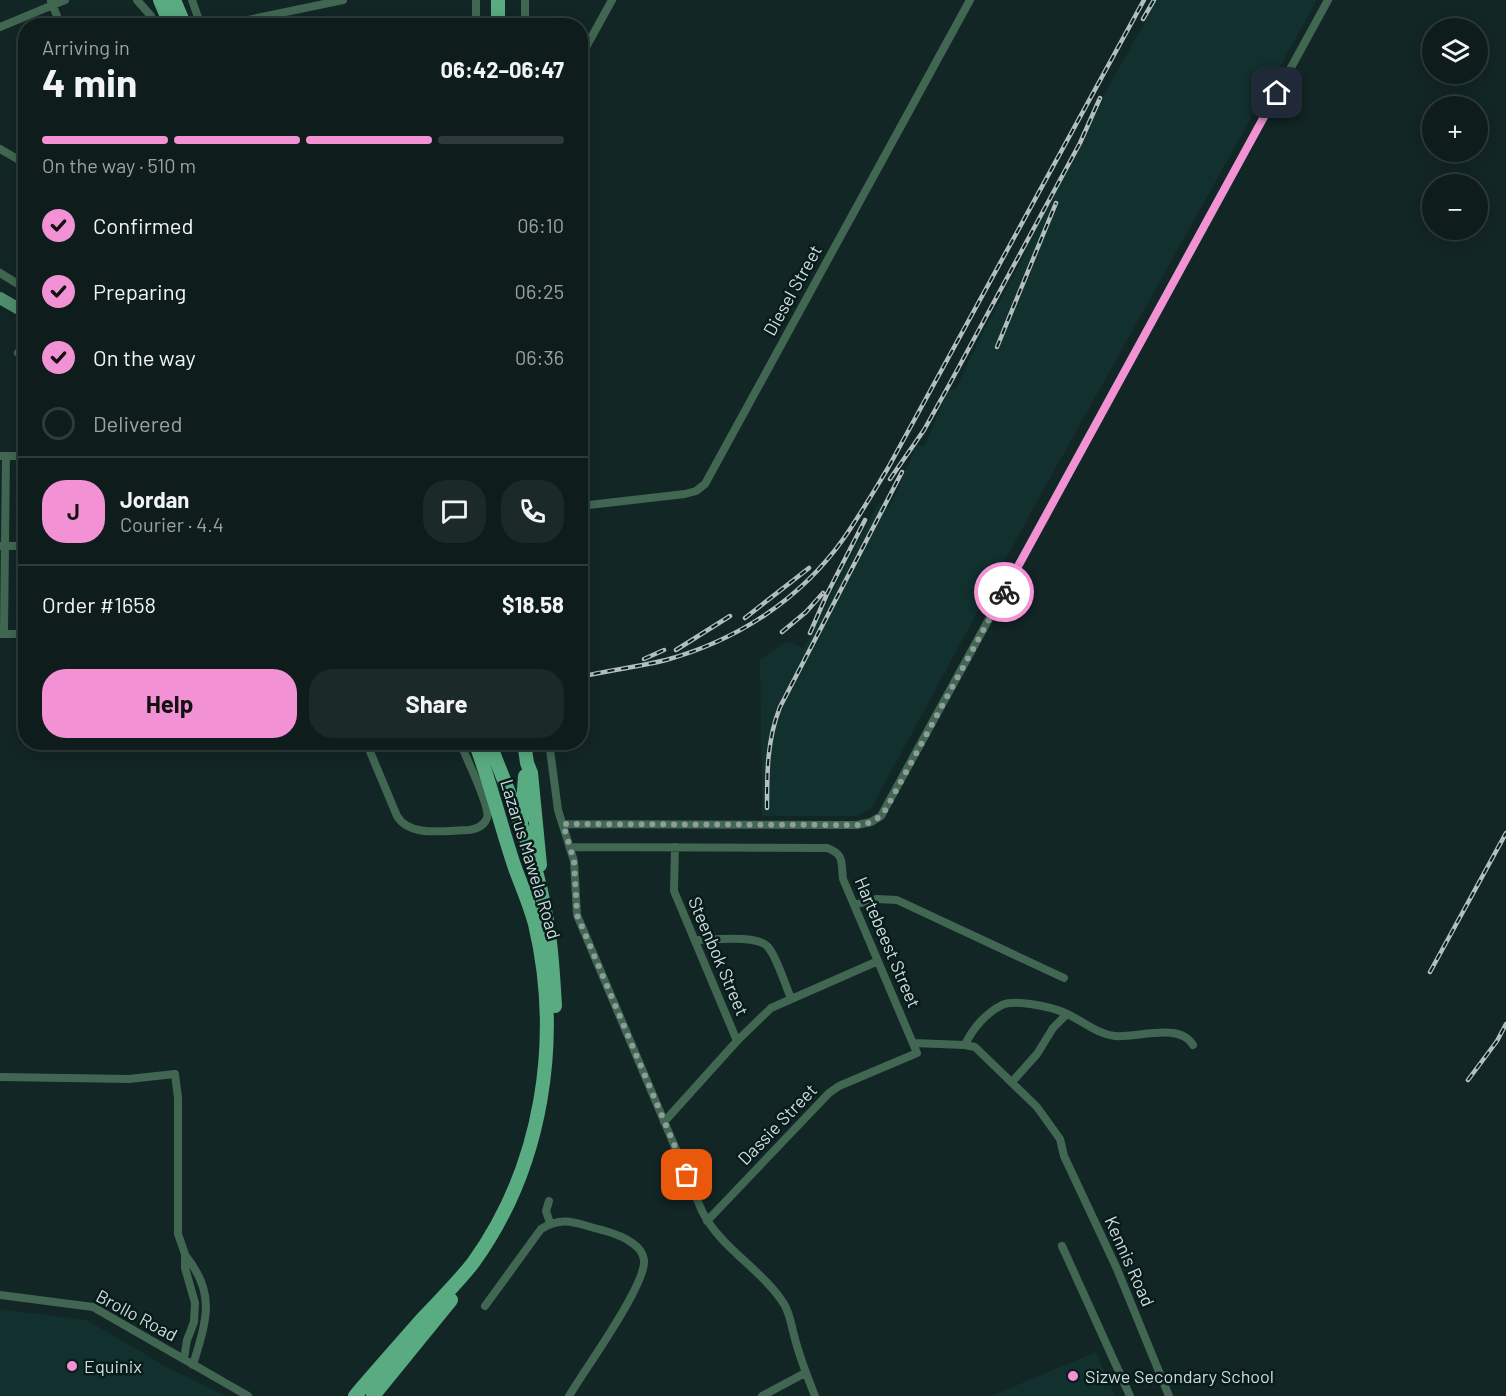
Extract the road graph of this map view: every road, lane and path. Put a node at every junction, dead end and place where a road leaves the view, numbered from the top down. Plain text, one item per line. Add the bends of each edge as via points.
1 (65, 0) edge
2 (137, 0) edge
3 (160, 0) edge
4 (174, 0) edge
5 (192, 0) edge
6 (343, 0) edge
7 (476, 0) edge
8 (498, 0) edge
9 (525, 0) edge
10 (612, 0) edge
11 (970, 0) edge
12 (1328, 0) edge
13 (51, 3) edge
14 (19, 18) edge
15 (58, 18) edge
16 (152, 18) edge
17 (168, 18) edge
18 (182, 18) edge
19 (198, 18) edge
20 (257, 18) edge
21 (476, 18) edge
22 (498, 18) edge
23 (525, 18) edge
24 (18, 19) edge
25 (0, 27) edge
26 (588, 44) edge
27 (0, 149) edge
28 (18, 159) edge
29 (0, 273) edge
30 (18, 284) edge
31 (0, 298) edge
32 (18, 308) edge
33 (3, 456) edge
34 (588, 505) edge
35 (2, 546) edge
36 (18, 546) edge
37 (2, 634) edge
38 (18, 634) edge
39 (369, 750) edge
40 (463, 750) edge
41 (478, 750) edge
42 (492, 750) edge
43 (525, 750) edge
44 (550, 750) edge
45 (527, 763) junction
46 (563, 824) junction
47 (522, 825) junction
48 (571, 847) junction
49 (675, 848) junction
50 (525, 890) junction
51 (544, 905) junction
52 (854, 905) junction
53 (695, 940) junction
54 (878, 961) junction
55 (1064, 978) dead end
56 (791, 998) junction
57 (1067, 1014) junction
58 (737, 1041) junction
59 (913, 1043) junction
60 (965, 1045) junction
61 (1193, 1045) dead end
62 (917, 1053) joint
63 (0, 1077) edge
64 (1012, 1082) junction
65 (664, 1122) junction
66 (549, 1201) dead end
67 (707, 1221) junction
68 (550, 1223) junction
69 (1062, 1246) dead end
70 (185, 1254) junction
71 (0, 1295) edge
72 (485, 1306) dead end
73 (184, 1359) junction
74 (193, 1365) junction
75 (805, 1373) junction
76 (248, 1396) edge
77 (355, 1396) edge
78 (373, 1396) edge
79 (569, 1396) edge
80 (762, 1396) edge
81 (815, 1396) edge
82 (1130, 1396) edge
83 (1169, 1396) edge

1 - 13 street
2 - 16 street
3 - 17 main road
4 - 18 main road
5 - 19 street
6 - 20 street
7 - 21 street
8 - 22 main road
9 - 23 street
10 - 26 street
11 - 34 street, Diesel Street via 705,484 685,494
12 - 46 street via 881,816 857,825
13 - 14 street
13 - 15 street
24 - 25 street
27 - 28 street
29 - 30 street
31 - 32 main road
33 - 35 street
35 - 36 street
35 - 37 street
37 - 38 street
39 - 40 street via 397,816 405,826 421,831 469,830 485,822 488,808
41 - 50 main road, Lazarus Mawela Road
42 - 47 main road, Lazarus Mawela Road
43 - 45 main road
44 - 46 street
45 - 47 main road
45 - 51 main road
46 - 48 street
47 - 50 main road
47 - 51 main road, Lazarus Mawela Road
48 - 49 street
48 - 65 street via 577,915
49 - 52 street, Hartebeest Street via 827,848 839,854 843,879
49 - 53 street, Steenbok Street via 674,891
50 - 77 main road, Lazarus Mawela Road via 540,951 548,1036 544,1084 528,1152 499,1219 472,1263
51 - 78 main road, Lazarus Mawela Road via 553,974 554,1047 551,1081 531,1160 513,1206 480,1262
52 - 54 street, Hartebeest Street
52 - 55 street via 876,899 897,900
53 - 56 street via 762,942 769,948
53 - 58 street, Steenbok Street
54 - 56 street
54 - 59 street, Hartebeest Street
56 - 58 street via 771,1008
57 - 60 street via 1047,1006 1005,1004 970,1033
57 - 61 street via 1106,1034 1172,1033 1184,1035
57 - 64 street
58 - 65 street
59 - 60 street
59 - 62 street, Hartebeest Street
60 - 64 street, Kennis Road via 975,1047
62 - 67 street, Dassie Street via 829,1093
63 - 70 street via 129,1078 175,1074 177,1219
64 - 83 street, Kennis Road via 1037,1107 1060,1140
65 - 67 street
66 - 68 street via 546,1211
67 - 75 street via 784,1304
68 - 72 street via 541,1229
68 - 79 street via 561,1220 614,1233 640,1249 644,1260 643,1271 616,1325
69 - 82 street
70 - 73 street via 195,1313
70 - 74 street via 195,1266 206,1301 206,1320
71 - 73 street, Brollo Road via 90,1305
73 - 74 street, Brollo Road
74 - 76 street, Brollo Road
75 - 80 street
75 - 81 street

